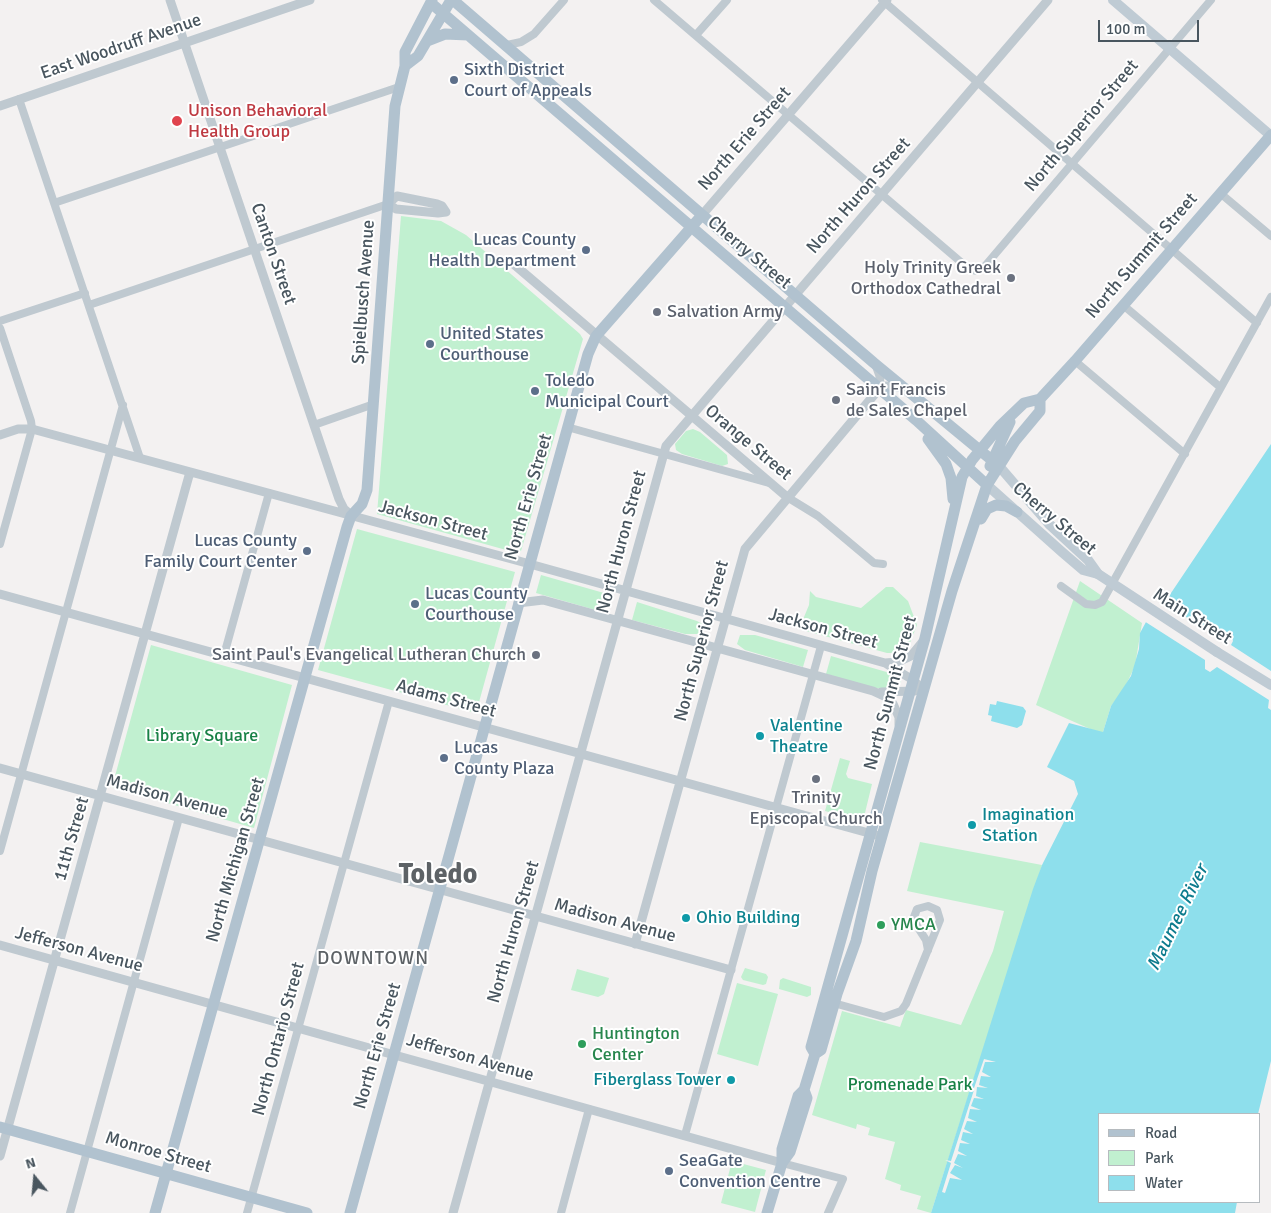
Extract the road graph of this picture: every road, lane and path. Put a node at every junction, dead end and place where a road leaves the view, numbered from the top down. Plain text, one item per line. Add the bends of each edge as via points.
1 (170, 0) edge
2 (310, 0) edge
3 (452, 0) edge
4 (564, 0) edge
5 (654, 0) edge
6 (727, 0) edge
7 (1048, 0) edge
8 (1113, 0) edge
9 (1211, 0) edge
10 (430, 1) edge
11 (885, 1) edge
12 (443, 14) junction
13 (468, 35) junction
14 (696, 36) junction
15 (427, 41) junction
16 (184, 42) junction
17 (506, 45) junction
18 (1169, 48) junction
19 (405, 66) junction
20 (978, 82) junction
21 (399, 87) junction
22 (19, 99) junction
23 (0, 106) edge
24 (789, 115) junction
25 (1271, 135) edge
26 (220, 147) junction
27 (1072, 164) junction
28 (1220, 193) junction
29 (881, 195) junction
30 (54, 203) junction
31 (388, 204) junction
32 (702, 215) junction
33 (691, 227) junction
34 (1271, 236) edge
35 (254, 248) junction
36 (1171, 249) junction
37 (510, 261) dead end
38 (85, 293) junction
39 (795, 294) junction
40 (1271, 297) edge
41 (89, 305) junction
42 (1123, 305) junction
43 (784, 307) junction
44 (0, 321) edge
45 (1258, 323) junction
46 (0, 328) edge
47 (596, 336) junction
48 (1075, 361) junction
49 (874, 363) junction
50 (1220, 386) junction
51 (906, 388) junction
52 (879, 389) junction
53 (1040, 399) junction
54 (374, 404) junction
55 (123, 405) junction
56 (1016, 411) junction
57 (905, 412) junction
58 (690, 416) junction
59 (314, 425) junction
60 (566, 427) junction
61 (32, 428) junction
62 (0, 435) edge
63 (110, 450) junction
64 (980, 450) junction
65 (663, 454) junction
66 (1185, 454) junction
67 (140, 458) junction
68 (996, 463) junction
69 (968, 467) junction
70 (190, 472) junction
71 (769, 483) junction
72 (987, 485) junction
73 (268, 494) junction
74 (787, 497) junction
75 (1017, 512) junction
76 (351, 516) junction
77 (952, 521) junction
78 (969, 540) junction
79 (0, 544) edge
80 (528, 564) junction
81 (883, 564) dead end
82 (1098, 574) junction
83 (1061, 586) dead end
84 (626, 592) junction
85 (0, 594) edge
86 (518, 603) junction
87 (66, 612) junction
88 (725, 619) junction
89 (618, 621) junction
90 (145, 633) junction
91 (925, 638) junction
92 (821, 646) junction
93 (717, 648) junction
94 (224, 655) junction
95 (885, 663) junction
96 (813, 675) junction
97 (305, 678) junction
98 (913, 680) junction
99 (1271, 685) edge
100 (924, 690) junction
101 (873, 691) junction
102 (910, 692) junction
103 (389, 700) junction
104 (485, 727) junction
105 (900, 729) junction
106 (581, 753) junction
107 (0, 768) edge
108 (21, 774) junction
109 (680, 780) junction
110 (100, 796) junction
111 (776, 808) junction
112 (179, 818) junction
113 (870, 834) junction
114 (883, 836) junction
115 (260, 839) junction
116 (0, 851) edge
117 (343, 862) junction
118 (439, 890) junction
119 (849, 910) junction
120 (863, 911) junction
121 (536, 916) junction
122 (635, 944) junction
123 (0, 945) edge
124 (928, 950) junction
125 (55, 960) junction
126 (834, 962) junction
127 (847, 966) junction
128 (731, 970) junction
129 (134, 982) junction
130 (829, 1002) junction
131 (214, 1004) junction
132 (298, 1027) junction
133 (394, 1053) junction
134 (490, 1081) junction
135 (589, 1109) junction
136 (4, 1128) edge
137 (685, 1135) junction
138 (87, 1151) junction
139 (0, 1156) edge
140 (782, 1163) junction
141 (166, 1174) junction
142 (251, 1198) junction
143 (70, 1213) edge
144 (155, 1213) edge
145 (247, 1213) edge
146 (307, 1213) edge
147 (350, 1213) edge
148 (453, 1213) edge
149 (561, 1213) edge
150 (767, 1213) edge
151 (828, 1213) edge

1 - 16 street, Canton Street
2 - 16 street, East Woodruff Avenue
3 - 12 main road, Spielbusch Avenue
3 - 17 main road, Cherry Street
4 - 17 street via 534,34 521,42
5 - 14 street
6 - 14 street
7 - 20 street, North Huron Street
8 - 18 main road
9 - 18 street, North Superior Street
10 - 12 main road, Cherry Street
10 - 19 main road, Spielbusch Avenue via 405,52
11 - 20 street
11 - 24 street, North Erie Street
12 - 13 main road, Cherry Street
12 - 15 main road, Spielbusch Avenue
13 - 15 main road via 445,34
13 - 33 main road, Cherry Street
14 - 24 street
15 - 19 main road, Spielbusch Avenue via 418,56
16 - 22 street, East Woodruff Avenue
16 - 26 street, Canton Street
17 - 32 main road, Cherry Street
18 - 25 main road
18 - 27 street, North Superior Street
19 - 21 main road, Spielbusch Avenue
20 - 27 street
20 - 29 street, North Huron Street
21 - 26 street
21 - 31 main road, Spielbusch Avenue
22 - 23 street, East Woodruff Avenue
22 - 30 street
24 - 29 street
24 - 32 street, North Erie Street
25 - 28 main road, North Summit Street
26 - 30 street
26 - 35 street, Canton Street
27 - 29 street, North Superior Street via 977,271 969,270
27 - 36 street
28 - 34 street
28 - 36 main road, North Summit Street
29 - 39 street, North Huron Street
30 - 38 street
31 - 31 street via 396,209 446,212 437,204 397,196
31 - 35 street
31 - 54 main road, Spielbusch Avenue
32 - 33 main road, North Erie Street
32 - 39 main road, Cherry Street
33 - 43 main road, Cherry Street
33 - 47 main road, North Erie Street
35 - 41 street
35 - 59 street, Canton Street
36 - 42 main road, North Summit Street
36 - 45 street
37 - 47 street, Orange Street
38 - 41 street
38 - 44 street
39 - 43 street, North Huron Street
39 - 49 main road, Cherry Street
40 - 45 street
41 - 55 street
42 - 48 main road, North Summit Street
42 - 50 street
43 - 52 main road, Cherry Street
43 - 58 street, North Huron Street
45 - 50 street
46 - 61 street
47 - 58 street, Orange Street
47 - 60 main road, North Erie Street
48 - 53 main road, North Summit Street
48 - 66 street
49 - 51 main road, Cherry Street
49 - 52 street via 880,376
50 - 66 street
51 - 52 street via 886,386
51 - 64 main road, Cherry Street
52 - 57 main road, Cherry Street
52 - 74 street, North Superior Street
53 - 56 main road, North Summit Street via 1024,403
53 - 68 main road, North Summit Street via 1040,410
54 - 59 street
54 - 76 main road, Spielbusch Avenue via 367,490 362,504
55 - 63 street
55 - 67 street
56 - 64 main road, North Summit Street
56 - 68 main road
57 - 69 main road, Cherry Street
57 - 77 main road via 946,464 952,485
58 - 65 street, North Huron Street via 668,442
58 - 71 street, Orange Street
59 - 76 street, Canton Street via 341,503
60 - 65 street
60 - 80 main road, North Erie Street
61 - 62 street, Jackson Street
61 - 63 street, Jackson Street
61 - 79 street
63 - 67 street, Jackson Street
63 - 87 street
64 - 68 main road, Cherry Street
64 - 69 main road, North Summit Street
65 - 71 street
65 - 84 street, North Huron Street
66 - 83 street via 1102,602 1086,604
67 - 70 street, Jackson Street
68 - 72 main road, North Summit Street
68 - 82 main road, Cherry Street
69 - 72 main road, Cherry Street
69 - 77 main road, North Summit Street via 958,488
70 - 73 street, Jackson Street
70 - 90 street, 11th Street
71 - 74 street, Orange Street
72 - 75 main road, Cherry Street
72 - 78 main road, North Summit Street
73 - 76 street, Jackson Street
73 - 94 street
74 - 81 street, Orange Street via 818,516 874,563
74 - 88 street, North Superior Street via 745,549
75 - 78 main road via 1003,505 989,507
75 - 82 main road, Cherry Street via 1084,570
76 - 80 street, Jackson Street
76 - 97 main road, North Michigan Street
77 - 91 main road, North Summit Street
78 - 100 main road, North Summit Street
80 - 84 street, Jackson Street
80 - 86 main road, North Erie Street
82 - 99 main road, Main Street, bridge
84 - 88 street, Jackson Street
84 - 89 street, North Huron Street
85 - 87 street, Adams Street
86 - 89 street via 543,600
86 - 104 main road, North Erie Street
87 - 90 street, Adams Street
87 - 108 street
88 - 92 street, Jackson Street
88 - 93 street, North Superior Street
89 - 93 street
89 - 106 street, North Huron Street
90 - 94 street, Adams Street
90 - 110 street, 11th Street
91 - 95 street, Jackson Street via 911,656
91 - 98 main road, North Summit Street
92 - 95 street, Jackson Street
92 - 96 street
93 - 96 street
93 - 109 street, North Superior Street
94 - 97 street, Adams Street
95 - 98 street, Jackson Street
96 - 101 street
96 - 111 street
97 - 103 street, Adams Street
97 - 115 main road, North Michigan Street
98 - 100 street, Jackson Street
98 - 102 main road, North Summit Street
100 - 102 street
100 - 114 main road, North Summit Street
101 - 102 street
101 - 105 street via 893,704
102 - 105 main road, North Summit Street
103 - 104 street, Adams Street
103 - 117 street, North Ontario Street
104 - 106 street, Adams Street
104 - 118 main road, North Erie Street
105 - 113 main road, North Summit Street
106 - 109 street, Adams Street
106 - 121 street, North Huron Street
107 - 108 street, Madison Avenue
108 - 110 street, Madison Avenue
108 - 116 street
109 - 111 street, Adams Street
109 - 122 street, North Superior Street
110 - 112 street, Madison Avenue
110 - 125 street, 11th Street
111 - 113 street, Adams Street
111 - 128 street
112 - 115 street, Madison Avenue
112 - 129 street
113 - 114 street, Adams Street
113 - 119 main road, North Summit Street
114 - 120 main road, North Summit Street
115 - 117 street, Madison Avenue
115 - 131 main road, North Michigan Street
117 - 118 street, Madison Avenue
117 - 132 street, North Ontario Street
118 - 121 street, Madison Avenue
118 - 133 main road, North Erie Street
119 - 120 main road via 856,906
119 - 126 main road, North Summit Street
120 - 127 main road, North Summit Street
121 - 122 street, Madison Avenue
121 - 134 street, North Huron Street
122 - 128 street, Madison Avenue
123 - 125 street, Jefferson Avenue
124 - 124 street via 940,920 937,910 928,906 917,909 914,916
124 - 130 street via 906,1004 895,1015 884,1017
125 - 129 street, Jefferson Avenue
125 - 136 street, 11th Street
126 - 127 main road via 839,967
126 - 130 main road, North Summit Street
127 - 130 main road, North Summit Street
128 - 137 street
129 - 131 street, Jefferson Avenue
129 - 138 street
130 - 140 main road, North Summit Street via 811,1047 815,1054 804,1090 798,1096 782,1149
131 - 132 street, Jefferson Avenue
131 - 141 main road, North Michigan Street
132 - 133 street, Jefferson Avenue
132 - 142 street, North Ontario Street
133 - 134 street, Jefferson Avenue
133 - 147 main road, North Erie Street
134 - 135 street, Jefferson Avenue
134 - 148 street, North Huron Street
135 - 137 street, Jefferson Avenue
135 - 149 street
136 - 138 main road, Monroe Street
136 - 139 street, 11th Street
137 - 140 street, Jefferson Avenue
138 - 141 main road, Monroe Street
138 - 143 street
140 - 150 main road, North Summit Street
140 - 151 street, Jefferson Avenue via 843,1179
141 - 142 main road, Monroe Street
141 - 144 main road, North Michigan Street
142 - 145 street, North Ontario Street
142 - 146 main road, Monroe Street

